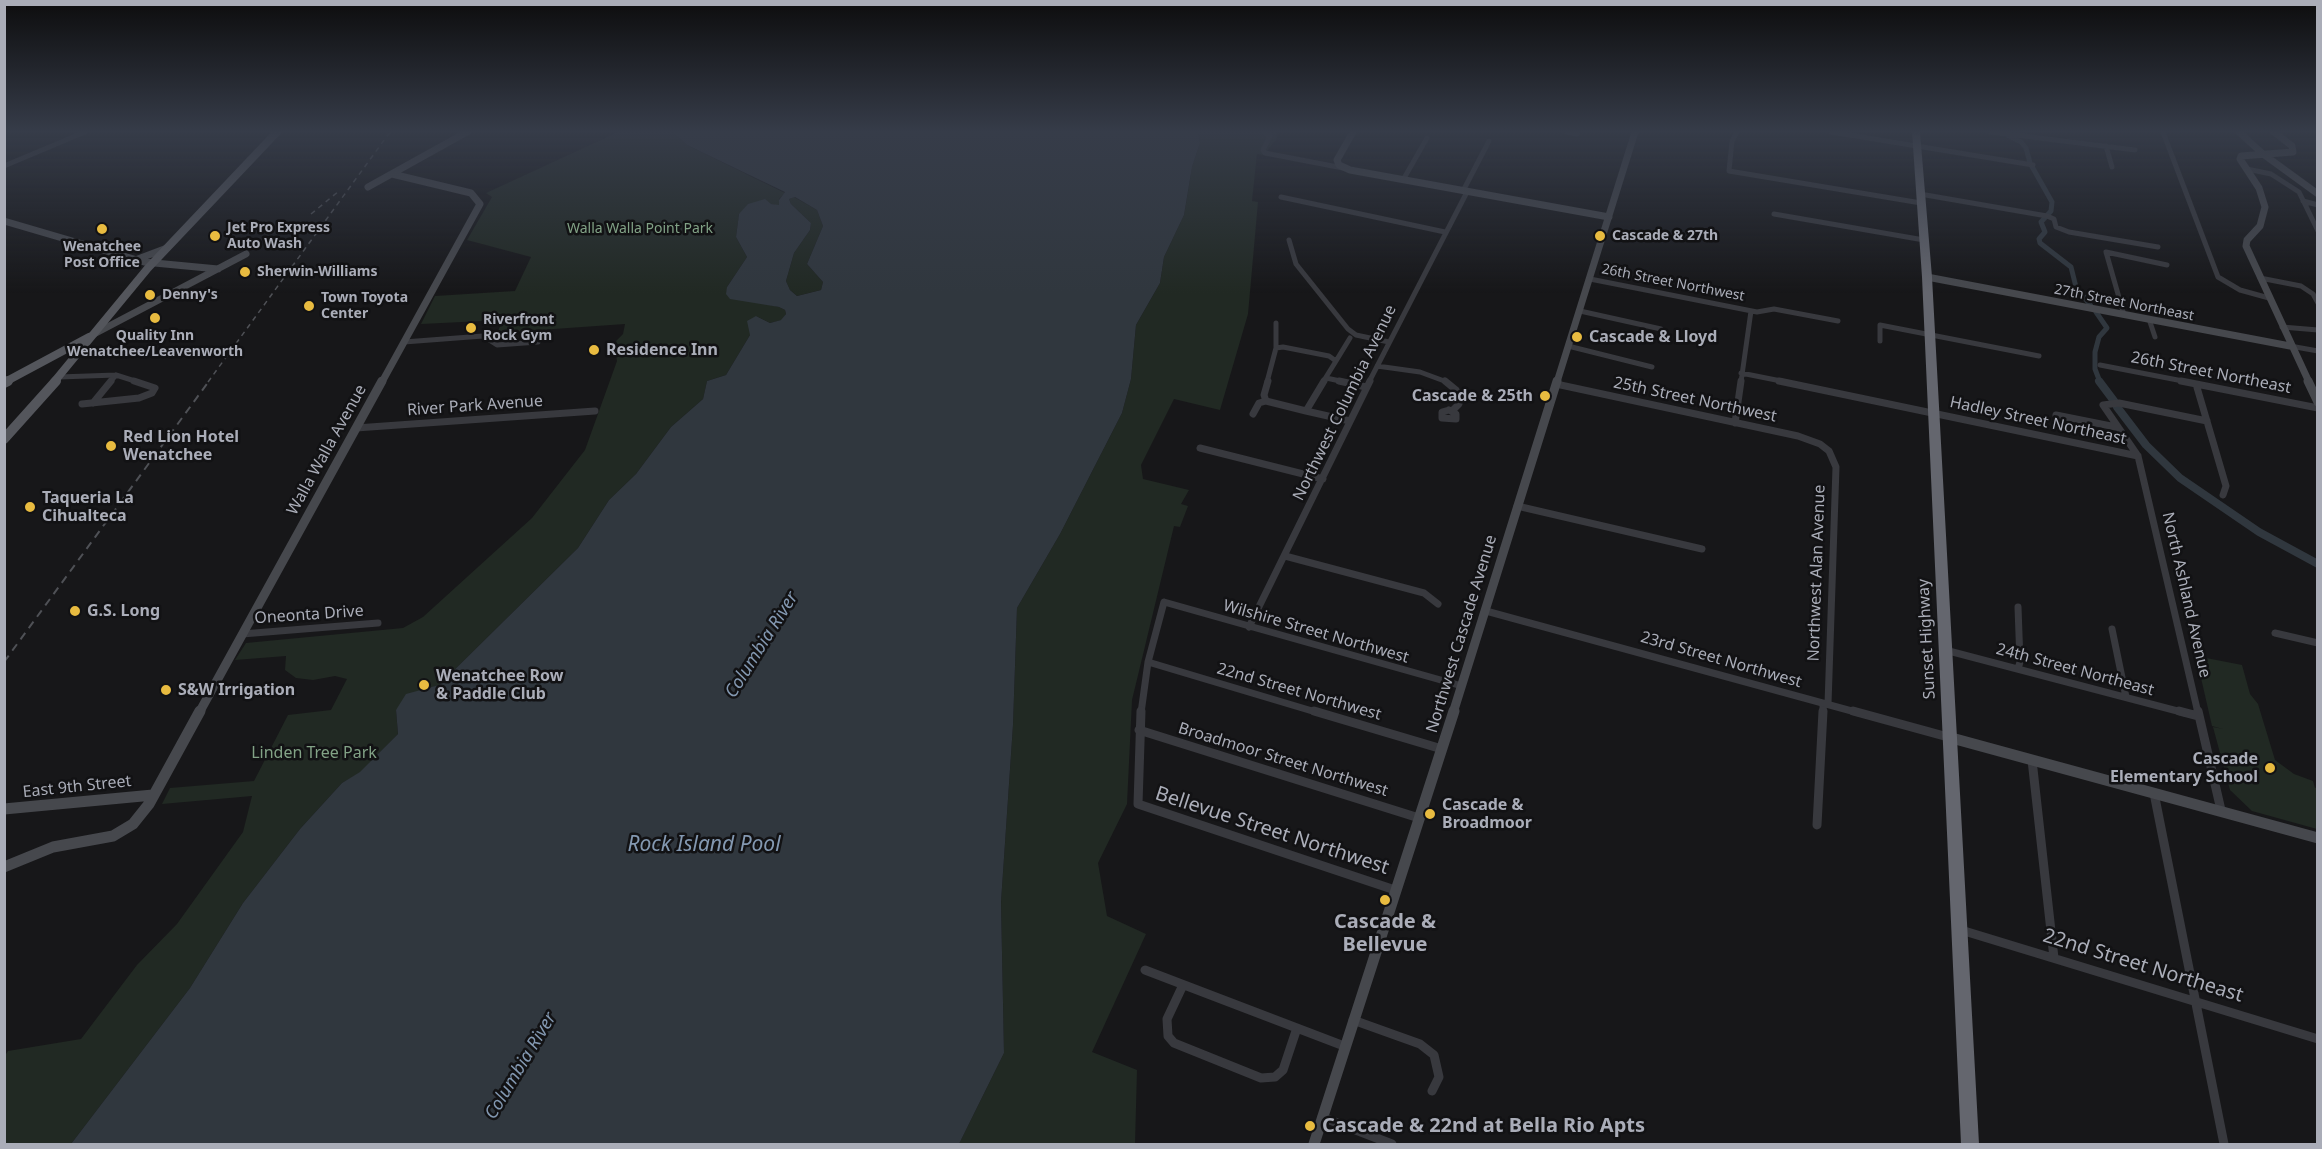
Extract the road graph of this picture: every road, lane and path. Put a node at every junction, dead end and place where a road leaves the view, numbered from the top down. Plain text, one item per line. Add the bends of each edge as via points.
1 (225, 186) edge
2 (440, 186) edge
3 (1432, 186) edge
4 (1468, 186) edge
5 (1619, 186) edge
6 (1833, 186) edge
7 (1920, 186) edge
8 (2183, 186) edge
9 (2257, 186) edge
10 (2289, 186) edge
11 (1465, 192) junction
12 (1281, 197) dead end
13 (1921, 198) junction
14 (2303, 201) junction
15 (2318, 205) edge
16 (1774, 214) dead end
17 (1609, 217) junction
18 (7, 224) edge
19 (187, 229) junction
20 (2318, 231) edge
21 (1445, 232) junction
22 (1289, 240) dead end
23 (1924, 240) junction
24 (169, 247) junction
25 (2158, 247) dead end
26 (246, 254) dead end
27 (135, 259) junction
28 (158, 264) junction
29 (2167, 265) dead end
30 (218, 269) junction
31 (1927, 277) junction
32 (2260, 278) junction
33 (1590, 279) junction
34 (2269, 297) junction
35 (2318, 303) edge
36 (1580, 311) junction
37 (1751, 311) junction
38 (2124, 315) junction
39 (2149, 320) junction
40 (1838, 321) dead end
41 (1276, 323) dead end
42 (2282, 327) junction
43 (1661, 329) dead end
44 (2318, 330) edge
45 (94, 334) junction
46 (1929, 335) junction
47 (2155, 337) dead end
48 (1350, 338) dead end
49 (1880, 341) dead end
50 (404, 342) junction
51 (538, 342) dead end
52 (1389, 342) junction
53 (1569, 346) junction
54 (2290, 346) junction
55 (1276, 348) junction
56 (2318, 351) edge
57 (2039, 356) dead end
58 (1336, 361) junction
59 (39, 364) junction
60 (2100, 365) dead end
61 (1377, 366) junction
62 (1652, 367) dead end
63 (68, 368) junction
64 (1741, 373) junction
65 (117, 375) junction
66 (58, 377) junction
67 (1327, 377) junction
68 (4, 383) edge
69 (1557, 384) junction
70 (2196, 384) junction
71 (1367, 386) junction
72 (2315, 393) edge
73 (1266, 401) junction
74 (2318, 402) edge
75 (93, 403) junction
76 (82, 404) dead end
77 (2318, 408) edge
78 (595, 411) dead end
79 (1306, 411) junction
80 (1452, 411) dead end
81 (1933, 413) junction
82 (1252, 414) dead end
83 (2056, 415) dead end
84 (2207, 421) junction
85 (1350, 422) junction
86 (1734, 423) junction
87 (2116, 427) junction
88 (356, 428) junction
89 (4, 439) edge
90 (1825, 447) joint
91 (1200, 448) dead end
92 (2138, 456) junction
93 (1323, 479) junction
94 (2223, 495) dead end
95 (1517, 506) junction
96 (1702, 549) dead end
97 (1285, 556) junction
98 (1438, 604) dead end
99 (2018, 607) dead end
100 (1486, 611) junction
101 (378, 623) dead end
102 (1249, 627) junction
103 (2112, 629) dead end
104 (2275, 633) dead end
105 (242, 634) junction
106 (2318, 643) edge
107 (1945, 650) junction
108 (1148, 662) junction
109 (2018, 669) junction
110 (1462, 686) junction
111 (2126, 697) junction
112 (1826, 703) junction
113 (2198, 716) junction
114 (1139, 730) junction
115 (1948, 736) junction
116 (1442, 749) junction
117 (2032, 760) junction
118 (2154, 793) junction
119 (153, 795) junction
120 (4, 809) edge
121 (2221, 810) junction
122 (1419, 818) junction
123 (1817, 825) dead end
124 (2318, 837) edge
125 (4, 867) edge
126 (1395, 890) junction
127 (1958, 929) junction
128 (2054, 958) junction
129 (1145, 970) dead end
130 (1183, 985) junction
131 (2195, 1001) junction
132 (1353, 1020) junction
133 (1298, 1028) junction
134 (2318, 1039) edge
135 (1344, 1046) junction
136 (1432, 1091) dead end
137 (1322, 1117) junction
138 (1314, 1144) edge
139 (1392, 1144) edge
140 (1970, 1144) edge
141 (2224, 1144) edge

1 - 19 main road
2 - 50 street, Walla Walla Avenue via 471,193 480,202
3 - 11 street
4 - 11 street, Northwest Columbia Avenue
5 - 17 street, Northwest Cascade Avenue
6 - 13 street
7 - 13 highway, Sunset Highway
8 - 34 street via 2216,272 2230,286
9 - 32 street via 2265,207 2260,226 2246,242
10 - 14 street via 2299,192
11 - 17 street
11 - 21 street, Northwest Columbia Avenue
12 - 21 street
13 - 23 highway, Sunset Highway
13 - 25 street via 2048,216 2061,230
14 - 15 street
14 - 20 street
16 - 23 street
17 - 33 street, Northwest Cascade Avenue
18 - 27 street
19 - 24 main road
19 - 28 main road via 182,241
21 - 52 street, Northwest Columbia Avenue
22 - 52 street via 1296,264 1348,329 1356,335
23 - 31 highway, Sunset Highway
24 - 27 street
24 - 28 main road
26 - 30 street
27 - 28 street
28 - 30 street
28 - 45 main road via 111,323
29 - 38 street via 2106,252
30 - 45 street
31 - 38 street, 27th Street Northeast
31 - 46 highway, Sunset Highway
32 - 34 street
32 - 35 street via 2306,288
33 - 36 street, Northwest Cascade Avenue
33 - 37 street, 26th Street Northwest
34 - 42 street
36 - 43 street
36 - 53 street, Northwest Cascade Avenue
37 - 40 street, 26th Street Northwest via 1774,309
37 - 64 street
38 - 39 street, 27th Street Northeast
39 - 47 street
39 - 54 street, 27th Street Northeast
41 - 55 street
42 - 44 street
42 - 54 street
45 - 59 main road
45 - 63 main road
46 - 49 street via 1880,325
46 - 57 street
46 - 81 highway, Sunset Highway
48 - 58 street
50 - 51 street via 483,336 497,345
50 - 88 street, Walla Walla Avenue
52 - 61 street, Northwest Columbia Avenue
53 - 62 street
53 - 69 street, Northwest Cascade Avenue
54 - 56 street, 27th Street Northeast
54 - 72 street
55 - 58 street via 1329,356
55 - 73 street via 1263,395
58 - 67 street
59 - 63 main road via 60,361
59 - 68 main road
60 - 70 street, 26th Street Northeast
61 - 71 street, Northwest Columbia Avenue
61 - 80 street via 1443,379 1459,397 1459,404
63 - 66 main road
64 - 81 street, Hadley Street Northeast
64 - 86 street
65 - 66 street
65 - 75 street
65 - 75 street via 150,385 154,390 139,398
66 - 89 main road
67 - 71 street
67 - 79 street
69 - 86 street, 25th Street Northwest
69 - 95 street, Northwest Cascade Avenue
70 - 77 street, 26th Street Northeast
70 - 84 street
71 - 85 street, Northwest Columbia Avenue
72 - 74 street
73 - 79 street
73 - 82 street via 1259,403
75 - 76 street
78 - 88 street, River Park Avenue
79 - 85 street
81 - 92 street, Hadley Street Northeast
81 - 107 highway, Sunset Highway
83 - 87 street
84 - 87 street, North Ashland Avenue via 2110,402 2103,405
84 - 94 street via 2226,486
85 - 93 street, Northwest Columbia Avenue
86 - 90 street, 25th Street Northwest via 1807,438
87 - 92 street, North Ashland Avenue
88 - 105 street, Walla Walla Avenue
90 - 112 street, Northwest Alan Avenue via 1836,467
91 - 93 street
92 - 113 street, North Ashland Avenue
93 - 97 street, Northwest Columbia Avenue
95 - 96 street
95 - 100 street, Northwest Cascade Avenue
97 - 98 street via 1424,593
97 - 102 street, Northwest Columbia Avenue
99 - 109 street
100 - 110 street, Northwest Cascade Avenue
100 - 112 street, 23rd Street Northwest
101 - 105 street, Oneonta Drive
102 - 108 street, Wilshire Street Northwest via 1164,602
102 - 110 street, Wilshire Street Northwest
103 - 111 street
104 - 106 street
105 - 119 street, Walla Walla Avenue
107 - 109 street, 24th Street Northeast
107 - 115 highway, Sunset Highway
108 - 114 street
108 - 116 street, 22nd Street Northwest
109 - 111 street, 24th Street Northeast
110 - 116 street, Northwest Cascade Avenue
111 - 113 street, 24th Street Northeast
112 - 115 street, 23rd Street Northwest
112 - 123 street, Northwest Alan Avenue
113 - 121 street, North Ashland Avenue
114 - 122 street, Broadmoor Street Northwest
114 - 126 street, Bellevue Street Northwest via 1138,804
115 - 117 street
115 - 127 highway, Sunset Highway
116 - 122 street, Northwest Cascade Avenue
117 - 118 street
117 - 128 street
118 - 121 street
118 - 131 street
119 - 120 street, East 9th Street
119 - 125 street, Walla Walla Avenue via 138,819 113,836 53,848
121 - 124 street
122 - 126 street, Northwest Cascade Avenue
126 - 132 street, Northwest Cascade Avenue
127 - 128 street, 22nd Street Northeast
127 - 140 highway, Sunset Highway
128 - 131 street, 22nd Street Northeast
129 - 130 street
130 - 133 street
130 - 133 street via 1167,1019 1168,1036 1174,1043 1261,1078 1275,1077 1283,1070
131 - 134 street, 22nd Street Northeast
131 - 141 street
132 - 135 street, Northwest Cascade Avenue
132 - 136 street via 1420,1044 1434,1055 1439,1077
133 - 135 street
135 - 137 street, Northwest Cascade Avenue
137 - 138 street, Northwest Cascade Avenue
137 - 139 street

